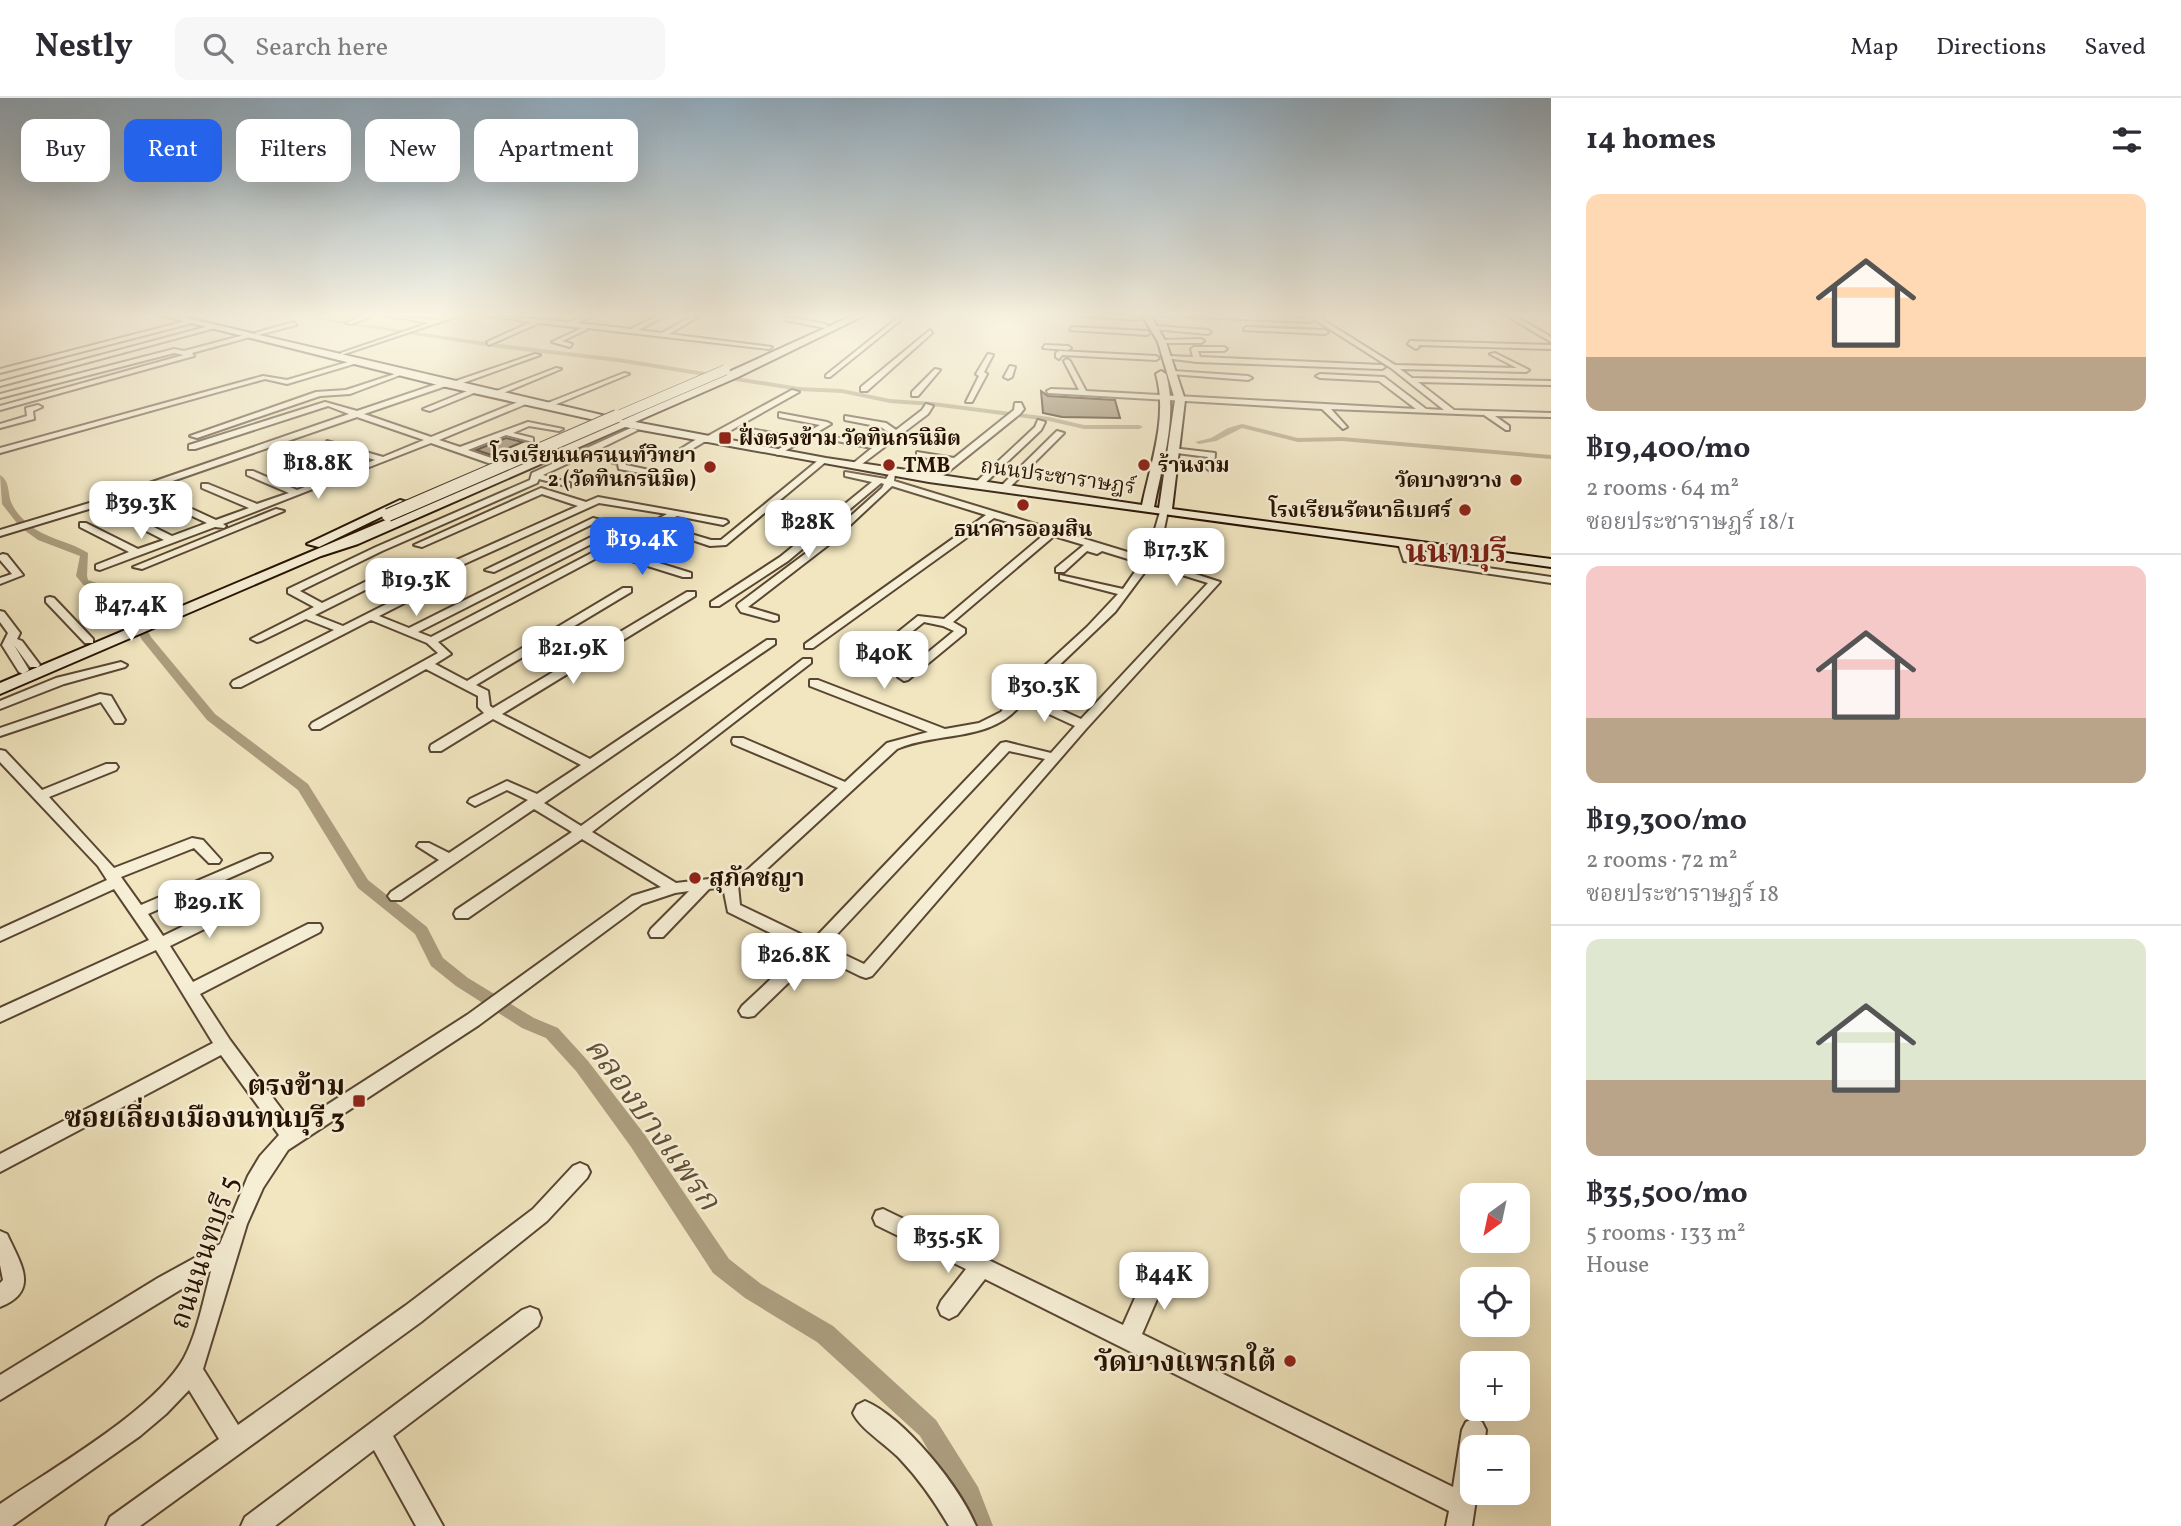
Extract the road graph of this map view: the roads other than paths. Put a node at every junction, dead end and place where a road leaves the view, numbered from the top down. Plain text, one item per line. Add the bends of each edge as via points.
1 (55, 382) edge
2 (110, 382) edge
3 (249, 382) edge
4 (274, 382) edge
5 (378, 382) edge
6 (433, 382) edge
7 (457, 382) edge
8 (525, 382) edge
9 (605, 382) edge
10 (690, 382) edge
11 (703, 382) edge
12 (708, 382) edge
13 (873, 382) edge
14 (926, 382) edge
15 (978, 382) edge
16 (1077, 382) edge
17 (1163, 382) edge
18 (1175, 382) edge
19 (1385, 382) edge
20 (1411, 382) edge
21 (1485, 382) edge
22 (1548, 383) edge
23 (443, 384) junction
24 (864, 389) dead end
25 (475, 391) junction
26 (1051, 391) dead end
27 (498, 392) junction
28 (795, 392) dead end
29 (1084, 393) junction
30 (915, 394) dead end
31 (0, 396) edge
32 (1166, 399) junction
33 (970, 400) dead end
34 (1180, 400) junction
35 (523, 402) junction
36 (549, 404) junction
37 (929, 405) dead end
38 (1018, 405) dead end
39 (38, 407) junction
40 (628, 407) junction
41 (1325, 407) junction
42 (0, 408) edge
43 (427, 410) dead end
44 (569, 410) junction
45 (654, 410) junction
46 (1404, 411) junction
47 (173, 412) dead end
48 (1425, 412) junction
49 (1452, 412) junction
50 (1486, 413) junction
51 (361, 414) junction
52 (643, 415) junction
53 (782, 415) dead end
54 (1551, 415) edge
55 (488, 416) junction
56 (603, 418) junction
57 (848, 418) dead end
58 (1412, 419) dead end
59 (500, 420) dead end
60 (1041, 422) dead end
61 (511, 423) dead end
62 (873, 423) junction
63 (0, 426) edge
64 (523, 426) junction
65 (640, 427) junction
66 (1343, 427) dead end
67 (1506, 428) dead end
68 (864, 429) dead end
69 (567, 431) junction
70 (754, 431) dead end
71 (506, 433) junction
72 (1060, 433) dead end
73 (896, 434) junction
74 (855, 435) dead end
75 (194, 436) dead end
76 (821, 437) dead end
77 (587, 438) junction
78 (431, 440) junction
79 (530, 440) dead end
80 (705, 440) junction
81 (798, 441) junction
82 (846, 441) junction
83 (330, 443) dead end
84 (192, 447) dead end
85 (878, 447) junction
86 (461, 450) junction
87 (1172, 450) junction
88 (0, 452) edge
89 (584, 452) junction
90 (778, 453) junction
91 (920, 454) dead end
92 (670, 458) dead end
93 (284, 459) dead end
94 (383, 460) junction
95 (824, 460) junction
96 (955, 460) junction
97 (498, 463) junction
98 (1210, 468) dead end
99 (851, 470) junction
100 (250, 473) dead end
101 (535, 475) junction
102 (334, 478) junction
103 (674, 478) dead end
104 (887, 478) junction
105 (935, 478) junction
106 (567, 485) dead end
107 (978, 485) junction
108 (205, 486) dead end
109 (1003, 489) junction
110 (297, 493) junction
111 (165, 500) dead end
112 (580, 505) junction
113 (258, 508) junction
114 (1147, 510) junction
115 (279, 511) dead end
116 (1165, 512) junction
117 (676, 513) junction
118 (122, 515) dead end
119 (991, 516) junction
120 (596, 520) junction
121 (723, 522) dead end
122 (216, 524) junction
123 (83, 525) dead end
124 (614, 529) junction
125 (664, 529) dead end
126 (229, 531) junction
127 (2, 532) edge
128 (1051, 534) junction
129 (635, 535) junction
130 (173, 540) junction
131 (1403, 543) junction
132 (419, 545) dead end
133 (314, 550) junction
134 (606, 550) junction
135 (1101, 550) junction
136 (138, 553) junction
137 (459, 554) dead end
138 (1118, 556) dead end
139 (2, 557) dead end
140 (1141, 561) junction
141 (1551, 563) edge
142 (100, 567) dead end
143 (138, 567) dead end
144 (490, 570) dead end
145 (438, 572) dead end
146 (687, 575) dead end
147 (381, 578) dead end
148 (1551, 580) edge
149 (0, 581) edge
150 (428, 587) dead end
151 (628, 590) dead end
152 (1125, 593) junction
153 (691, 594) dead end
154 (50, 600) dead end
155 (715, 604) dead end
156 (321, 607) junction
157 (0, 614) edge
158 (305, 615) junction
159 (370, 616) junction
160 (774, 618) dead end
161 (946, 623) junction
162 (344, 630) junction
163 (409, 632) junction
164 (103, 638) junction
165 (257, 639) dead end
166 (431, 641) junction
167 (771, 642) dead end
168 (809, 646) dead end
169 (807, 661) dead end
170 (427, 664) junction
171 (121, 665) dead end
172 (29, 667) junction
173 (856, 671) dead end
174 (904, 677) dead end
175 (0, 680) edge
176 (814, 683) dead end
177 (237, 684) dead end
178 (467, 685) junction
179 (0, 690) edge
180 (1019, 696) junction
181 (0, 705) edge
182 (493, 714) junction
183 (119, 720) dead end
184 (1082, 724) junction
185 (316, 726) dead end
186 (0, 732) edge
187 (941, 732) junction
188 (738, 741) dead end
189 (436, 748) dead end
190 (0, 754) edge
191 (1052, 757) junction
192 (592, 765) junction
193 (111, 767) dead end
194 (846, 787) junction
195 (42, 795) junction
196 (537, 802) junction
197 (475, 803) dead end
198 (584, 834) junction
199 (424, 846) dead end
200 (265, 857) dead end
201 (214, 860) dead end
202 (450, 860) junction
203 (114, 879) junction
204 (730, 883) junction
205 (704, 885) junction
206 (674, 888) junction
207 (396, 896) dead end
208 (244, 903) dead end
209 (137, 913) junction
210 (462, 914) dead end
211 (314, 928) dead end
212 (657, 933) dead end
213 (0, 934) edge
214 (160, 943) junction
215 (814, 948) junction
216 (191, 991) junction
217 (748, 1011) dead end
218 (0, 1016) edge
219 (224, 1045) junction
220 (290, 1136) junction
221 (0, 1164) edge
222 (580, 1172) dead end
223 (883, 1218) dead end
224 (0, 1241) edge
225 (229, 1250) junction
226 (980, 1268) junction
227 (1159, 1269) dead end
228 (0, 1297) edge
229 (949, 1308) dead end
230 (530, 1318) dead end
231 (1129, 1338) junction
232 (190, 1370) junction
233 (0, 1388) edge
234 (865, 1413) dead end
235 (378, 1434) junction
236 (235, 1442) junction
237 (1461, 1516) edge
238 (0, 1519) edge
239 (120, 1526) edge
240 (254, 1526) edge
241 (430, 1526) edge
242 (963, 1526) edge

1 - 31 street
2 - 39 street
3 - 88 street
4 - 47 street
5 - 75 street via 347,392 319,394
6 - 23 main road, ถนนประชาราษฎร์
7 - 27 main road, ถนนประชาราษฎร์
8 - 27 street
9 - 36 street
10 - 40 main road, bridge
11 - 133 main road, bridge
12 - 45 main road
13 - 24 street
14 - 30 street
15 - 33 street
16 - 29 street
17 - 32 main road
18 - 34 main road
19 - 48 street
20 - 49 street
21 - 22 street
23 - 25 main road, ถนนประชาราษฎร์
23 - 51 street
25 - 35 main road, ถนนประชาราษฎร์
25 - 43 street
26 - 29 street
27 - 36 main road, ถนนประชาราษฎร์
28 - 80 street
29 - 32 street
32 - 34 street
32 - 114 main road
34 - 41 street
34 - 87 main road
35 - 44 main road, ถนนประชาราษฎร์
35 - 55 street
36 - 44 main road, ถนนประชาราษฎร์
37 - 73 street
38 - 96 street via 1020,409
39 - 42 street
39 - 63 street via 29,410 32,417
40 - 44 main road
40 - 45 main road
40 - 56 main road
41 - 46 street
41 - 66 street
44 - 56 main road, ถนนประชาราษฎร์
44 - 69 main road via 578,421
45 - 52 main road
46 - 48 street
46 - 58 street
48 - 49 street
49 - 50 street
50 - 54 street
50 - 67 street
51 - 78 street
51 - 84 street via 323,404
51 - 127 street
52 - 65 main road
52 - 65 main road
53 - 81 street via 827,424
55 - 59 street
55 - 78 street
56 - 65 main road, ถนนประชาราษฎร์
56 - 69 main road
57 - 62 street
60 - 107 street
61 - 64 street
62 - 68 street
62 - 73 street
64 - 69 street
64 - 71 street
65 - 77 main road
65 - 80 main road, ถนนประชาราษฎร์
65 - 89 street
69 - 77 main road via 589,435
69 - 97 main road
70 - 81 street
71 - 79 street
71 - 86 street
72 - 109 street
73 - 85 street
74 - 82 street
76 - 82 street
77 - 133 main road via 353,541
78 - 86 street
78 - 94 street
80 - 90 main road, ถนนประชาราษฎร์
80 - 92 street
81 - 90 street
82 - 85 street
83 - 94 street
85 - 99 street
86 - 97 street
87 - 98 street via 1212,455
87 - 116 main road
89 - 101 street
89 - 103 street via 622,467
90 - 95 main road, ถนนประชาราษฎร์
91 - 96 street
93 - 102 street
94 - 102 street
95 - 99 main road, ถนนประชาราษฎร์
95 - 125 street via 723,543
96 - 105 street
97 - 133 main road
99 - 104 main road, ถนนประชาราษฎร์
99 - 104 street
100 - 110 street
101 - 106 street
101 - 156 street via 534,481 292,592
102 - 110 street
104 - 105 main road, ถนนประชาราษฎร์
104 - 119 street
104 - 155 street via 784,559
104 - 160 street via 887,489 742,606
105 - 107 main road, ถนนประชาราษฎร์
107 - 109 main road, ถนนประชาราษฎร์
108 - 113 street
109 - 114 main road, ถนนประชาราษฎร์
110 - 113 street
111 - 122 street
112 - 117 street via 603,500
112 - 120 street
112 - 132 street via 541,491
112 - 137 street
112 - 145 street
113 - 122 street
114 - 116 main road, ถนนประชาราษฎร์
115 - 126 street
116 - 131 main road, ถนนประชาราษฎร์
116 - 140 street
117 - 121 street
117 - 129 street
118 - 130 street
119 - 128 street
119 - 168 street
120 - 124 street
120 - 144 street
122 - 126 street
122 - 130 street
123 - 136 street
124 - 129 street
124 - 163 street
126 - 143 street
128 - 135 street
128 - 161 street
129 - 134 street
130 - 136 street
131 - 141 main road, ถนนประชาราษฎร์
131 - 148 street via 1408,559
133 - 164 main road
134 - 146 street
134 - 166 street
135 - 138 street
135 - 140 street
135 - 152 street via 1085,548 1062,574
136 - 142 street
139 - 149 street via 18,575
140 - 152 street
140 - 184 street via 1214,582
147 - 156 street
150 - 159 street
151 - 178 street
152 - 180 street
153 - 182 street
154 - 164 street
156 - 158 street
157 - 172 street via 14,633 8,645
158 - 162 street
158 - 165 street
159 - 162 street
159 - 163 street
161 - 173 street via 922,618
161 - 174 street via 961,631
162 - 177 street
163 - 166 street
164 - 172 main road
164 - 179 main road
166 - 170 street via 445,651
167 - 192 street
169 - 198 street
170 - 178 street
170 - 185 street
171 - 181 street via 60,681
172 - 175 main road
176 - 187 street
178 - 182 street via 484,694 484,707
180 - 184 street
180 - 187 street via 999,720
182 - 189 street
182 - 192 street
183 - 186 street via 107,699 100,698
184 - 191 street
187 - 194 street via 892,746
188 - 194 street
190 - 195 street
191 - 215 street via 1006,746
191 - 215 street via 866,972
192 - 196 street
193 - 195 street
194 - 204 street via 751,874
195 - 203 street
196 - 197 street via 507,785
196 - 198 street
196 - 202 street
198 - 206 street
198 - 210 street
199 - 202 street
200 - 209 street
201 - 203 street via 198,843 192,844
202 - 207 street
203 - 209 street
203 - 213 street
204 - 205 street, ถนนนนทบุรี 5
204 - 215 street via 733,908
205 - 206 street, ถนนนนทบุรี 5
205 - 212 street
206 - 220 street, ถนนนนทบุรี 5 via 637,900 473,1020
208 - 214 street
209 - 214 street
211 - 216 street
214 - 216 street
214 - 218 street
215 - 217 street
216 - 219 street
219 - 220 street
219 - 221 street
220 - 225 street, ถนนนนทบุรี 5 via 262,1168
222 - 236 street via 540,1215 382,1337
223 - 226 street
224 - 228 street via 15,1273 14,1285
225 - 232 street, ถนนนนทบุรี 5
225 - 233 street
226 - 229 street
226 - 231 street
227 - 231 street
230 - 235 street
231 - 237 street
232 - 236 street
232 - 238 street, ถนนนนทบุรี 5 via 125,1431
234 - 242 street via 898,1436 946,1495
235 - 240 street
235 - 241 street
236 - 239 street

